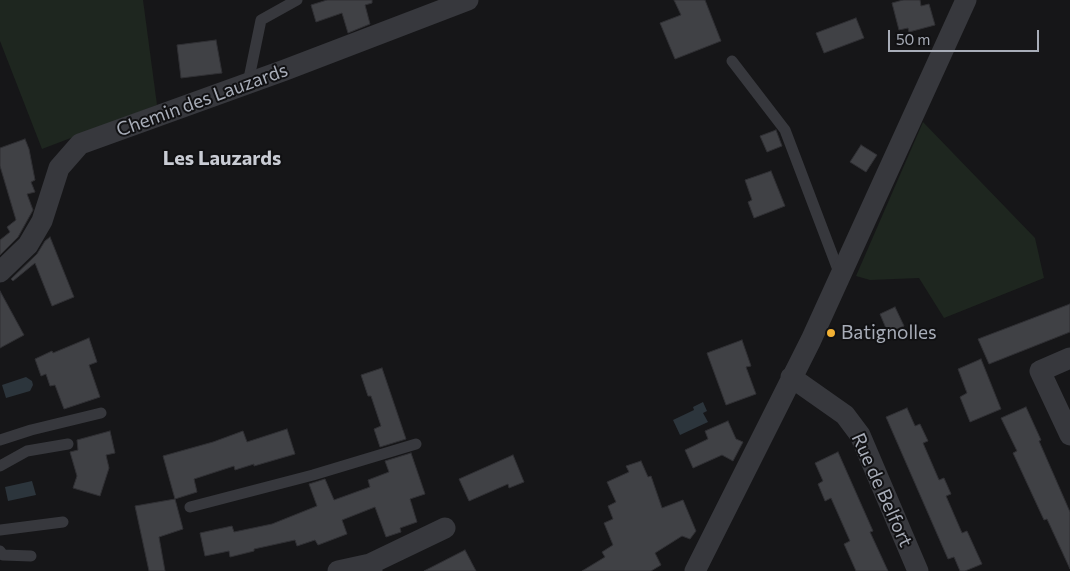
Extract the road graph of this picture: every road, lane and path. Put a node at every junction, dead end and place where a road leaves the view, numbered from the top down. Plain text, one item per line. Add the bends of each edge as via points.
1 (297, 0) edge
2 (468, 0) edge
3 (966, 0) edge
4 (732, 62) dead end
5 (248, 84) junction
6 (0, 272) edge
7 (840, 275) junction
8 (1070, 358) edge
9 (791, 377) junction
10 (101, 413) dead end
11 (1070, 435) edge
12 (0, 440) edge
13 (68, 444) dead end
14 (416, 444) dead end
15 (0, 466) edge
16 (190, 507) dead end
17 (63, 522) dead end
18 (445, 528) dead end
19 (0, 530) edge
20 (0, 551) edge
21 (31, 556) dead end
22 (371, 568) edge
23 (338, 571) edge
24 (695, 571) edge
25 (918, 571) edge

1 - 5 lane via 261,20
2 - 5 street, Chemin des Lauzards
3 - 7 street
4 - 7 lane via 785,130
5 - 6 street, Chemin des Lauzards via 80,144 59,168 42,221 28,246
7 - 9 street
8 - 11 street via 1040,370
9 - 24 street
9 - 25 street, Rue de Belfort via 845,415 860,435
10 - 12 lane
13 - 15 lane via 27,451
14 - 16 lane
17 - 19 lane
18 - 22 street
20 - 21 lane via 3,555
22 - 23 street

